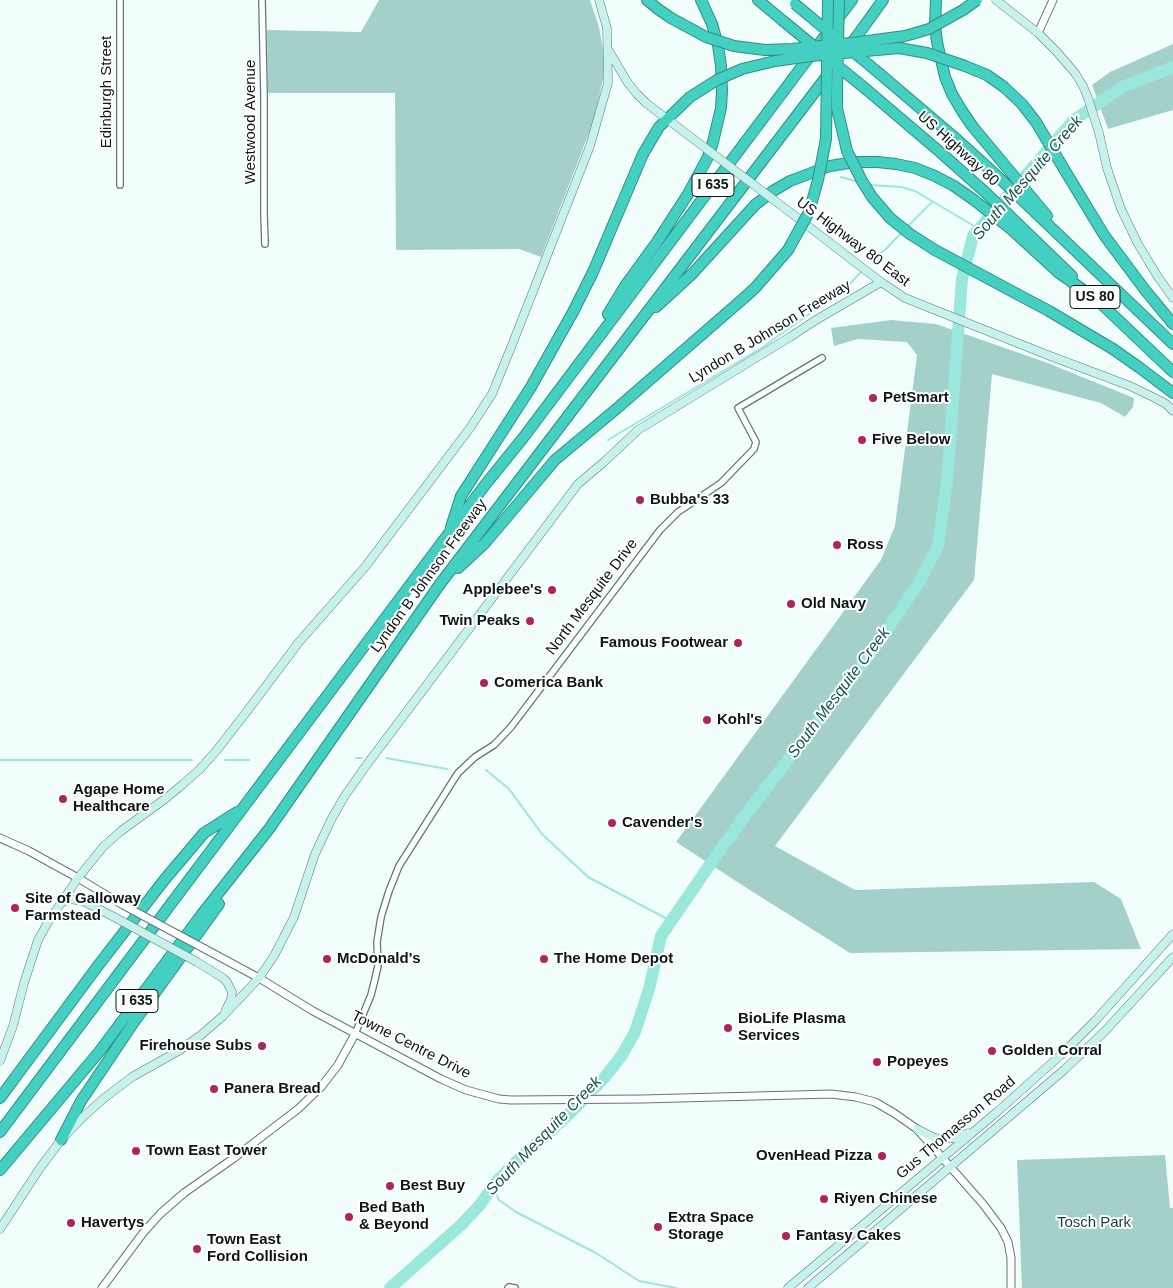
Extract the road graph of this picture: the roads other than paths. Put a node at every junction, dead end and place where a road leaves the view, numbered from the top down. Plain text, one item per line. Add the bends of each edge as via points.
1 (120, 0) edge
2 (262, 0) edge
3 (599, 0) edge
4 (647, 0) edge
5 (701, 0) edge
6 (758, 0) edge
7 (828, 0) edge
8 (839, 0) edge
9 (852, 0) edge
10 (884, 0) edge
11 (936, 0) edge
12 (977, 0) edge
13 (996, 0) edge
14 (1053, 0) edge
15 (792, 2) edge
16 (1038, 33) junction
17 (608, 50) junction
18 (120, 185) dead end
19 (1034, 205) junction
20 (1014, 226) junction
21 (266, 244) dead end
22 (881, 282) junction
23 (1173, 298) edge
24 (637, 324) junction
25 (1173, 324) edge
26 (1173, 344) edge
27 (822, 358) dead end
28 (574, 369) junction
29 (1173, 372) edge
30 (1173, 393) edge
31 (1173, 411) edge
32 (449, 535) junction
33 (440, 584) junction
34 (244, 807) junction
35 (270, 828) junction
36 (0, 838) edge
37 (78, 878) junction
38 (59, 904) junction
39 (1173, 934) edge
40 (1173, 956) edge
41 (259, 978) junction
42 (223, 1016) junction
43 (1095, 1021) junction
44 (1105, 1031) junction
45 (356, 1034) junction
46 (0, 1061) edge
47 (1024, 1088) junction
48 (1032, 1097) junction
49 (0, 1098) edge
50 (917, 1129) junction
51 (977, 1129) junction
52 (0, 1132) edge
53 (61, 1140) junction
54 (943, 1157) junction
55 (950, 1166) junction
56 (0, 1170) edge
57 (0, 1229) edge
58 (829, 1253) junction
59 (838, 1263) junction
60 (102, 1288) edge
61 (788, 1288) edge
62 (808, 1288) edge
63 (1012, 1288) edge

1 - 18 street, Edinburgh Street
2 - 21 street, Westwood Avenue
3 - 17 main road, US Highway 80 East via 607,28
4 - 12 highway, bridge via 706,37 734,46 765,50 905,36 929,29
5 - 28 highway via 712,24 721,66 721,108 711,149 688,194 625,286
6 - 20 highway, US Highway 80, bridge via 940,152 985,192
7 - 33 highway, bridge via 826,139 809,212 788,250 744,298 555,460 485,543
8 - 30 highway, bridge via 837,108 847,151 872,197 910,234 1113,349
9 - 28 highway, Lyndon B Johnson Freeway / I 635
10 - 24 highway, Lyndon B Johnson Freeway / I 635
11 - 19 highway via 937,42 952,94 973,127
13 - 16 main road
14 - 16 street
15 - 19 highway, US Highway 80 / US 80, bridge
16 - 23 main road via 1083,86 1129,227
17 - 22 main road, US Highway 80 East, bridge via 628,83 646,104
17 - 37 main road via 608,83 590,146 492,394 365,567 299,642 217,750 177,790 103,847
19 - 26 highway, US 80 via 1069,244
20 - 24 highway via 954,186 915,168 877,162 830,166 790,181 755,205 692,274
20 - 29 highway, US 80 via 1059,272 1098,300
22 - 31 main road, US Highway 80 East via 922,306 1130,386 1166,404
22 - 41 main road, Lyndon B Johnson Freeway via 638,430 578,484 344,797 315,854 294,917
24 - 33 highway, Lyndon B Johnson Freeway / I 635
25 - 32 highway, bridge via 1109,242 1036,122 1022,104 987,75 927,53 899,48 802,57 742,69 690,97 659,127 643,154 573,312 543,368 462,496
27 - 45 street, North Mesquite Drive via 738,408 756,442 754,449 721,482 678,512 660,530 510,727 458,773 399,866 391,886 381,917 375,979
28 - 32 highway, Lyndon B Johnson Freeway / I 635
32 - 34 highway, Lyndon B Johnson Freeway / I 635
33 - 35 highway, Lyndon B Johnson Freeway / I 635
34 - 49 highway via 204,833 165,879
34 - 52 highway, Lyndon B Johnson Freeway / I 635
35 - 53 highway via 124,1038 82,1101
35 - 56 highway, Lyndon B Johnson Freeway / I 635 via 99,1052
36 - 37 street, Towne Centre Drive
37 - 38 main road
37 - 41 street, Towne Centre Drive, bridge
38 - 42 main road, bridge via 69,899 83,901 223,978 232,992
38 - 46 main road via 31,960
39 - 43 main road, Gus Thomasson Road
40 - 44 main road, Gus Thomasson Road
41 - 42 main road, Lyndon B Johnson Freeway
41 - 45 street, Towne Centre Drive
42 - 53 main road, Lyndon B Johnson Freeway via 196,1039 132,1077 103,1099
43 - 44 main road
43 - 47 main road, Gus Thomasson Road
44 - 48 main road, Gus Thomasson Road
45 - 50 street, Towne Centre Drive via 441,1079 499,1099 831,1094 875,1102
45 - 60 street, North Mesquite Drive via 321,1087 298,1109 160,1214
47 - 48 main road
47 - 51 main road, Gus Thomasson Road
48 - 55 main road, Gus Thomasson Road
50 - 51 main road via 935,1138 950,1139
50 - 54 street, Towne Centre Drive
51 - 54 main road, Gus Thomasson Road
53 - 57 main road, Lyndon B Johnson Freeway
54 - 55 street, Towne Centre Drive
54 - 58 main road, Gus Thomasson Road
55 - 59 main road, Gus Thomasson Road
55 - 63 street, Towne Centre Drive via 1001,1228 1011,1258
58 - 59 main road
58 - 61 main road, Gus Thomasson Road
59 - 62 main road, Gus Thomasson Road

